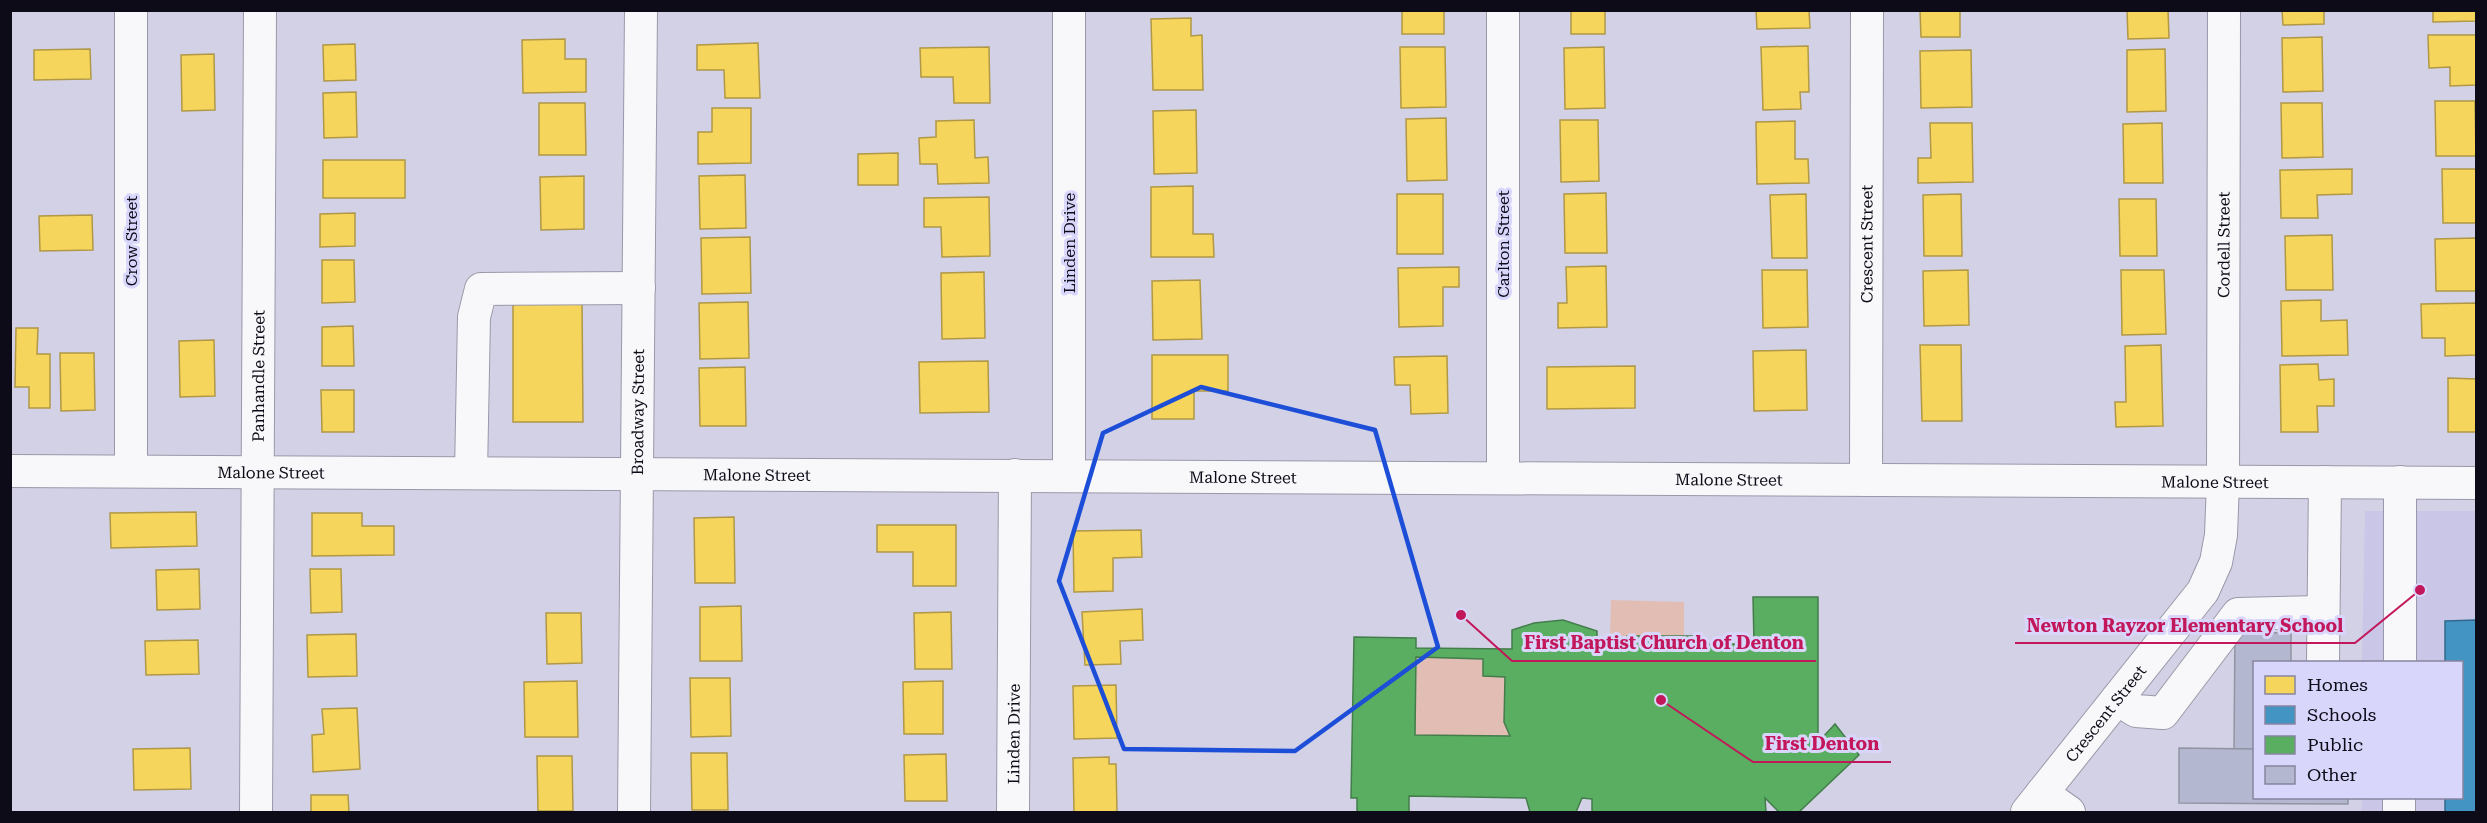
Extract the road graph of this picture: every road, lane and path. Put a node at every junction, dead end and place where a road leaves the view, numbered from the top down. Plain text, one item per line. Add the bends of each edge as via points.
1 (131, 10) edge
2 (260, 10) edge
3 (641, 10) edge
4 (1070, 10) edge
5 (1503, 10) edge
6 (1867, 10) edge
7 (2224, 10) edge
8 (639, 288) junction
9 (10, 471) edge
10 (131, 471) junction
11 (256, 472) junction
12 (471, 473) junction
13 (637, 474) junction
14 (1015, 476) junction
15 (1069, 476) junction
16 (1503, 478) junction
17 (1866, 480) junction
18 (2223, 482) junction
19 (2325, 482) junction
20 (2400, 482) junction
21 (2476, 483) edge
22 (2323, 612) junction
23 (2323, 661) edge
24 (2400, 661) edge
25 (2117, 699) junction
26 (2035, 803) edge
27 (256, 813) edge
28 (634, 813) edge
29 (1013, 813) edge
30 (2069, 813) edge

1 - 10 street, Crow Street
2 - 11 street, Panhandle Street
3 - 8 street, Broadway Street
4 - 15 street, Linden Drive
5 - 16 street, Carlton Street
6 - 17 street, Crescent Street
7 - 18 street, Cordell Street
8 - 12 street via 481,289 474,317
8 - 13 street, Broadway Street
9 - 10 street, Malone Street
10 - 11 street, Malone Street
11 - 12 street, Malone Street
11 - 27 street, Panhandle Street
12 - 13 street, Malone Street
13 - 14 street, Malone Street
13 - 28 street, Broadway Street
14 - 15 street, Malone Street
14 - 29 street, Linden Drive
15 - 16 street, Malone Street
16 - 17 street, Malone Street
17 - 18 street, Malone Street
18 - 19 street, Malone Street
18 - 25 street, Crescent Street via 2221,536 2216,562 2203,591
19 - 20 street, Malone Street
19 - 22 street
20 - 21 street, Malone Street
20 - 24 street
22 - 23 street
22 - 25 street via 2238,614 2163,713 2136,711
25 - 26 street, Crescent Street
26 - 30 street

